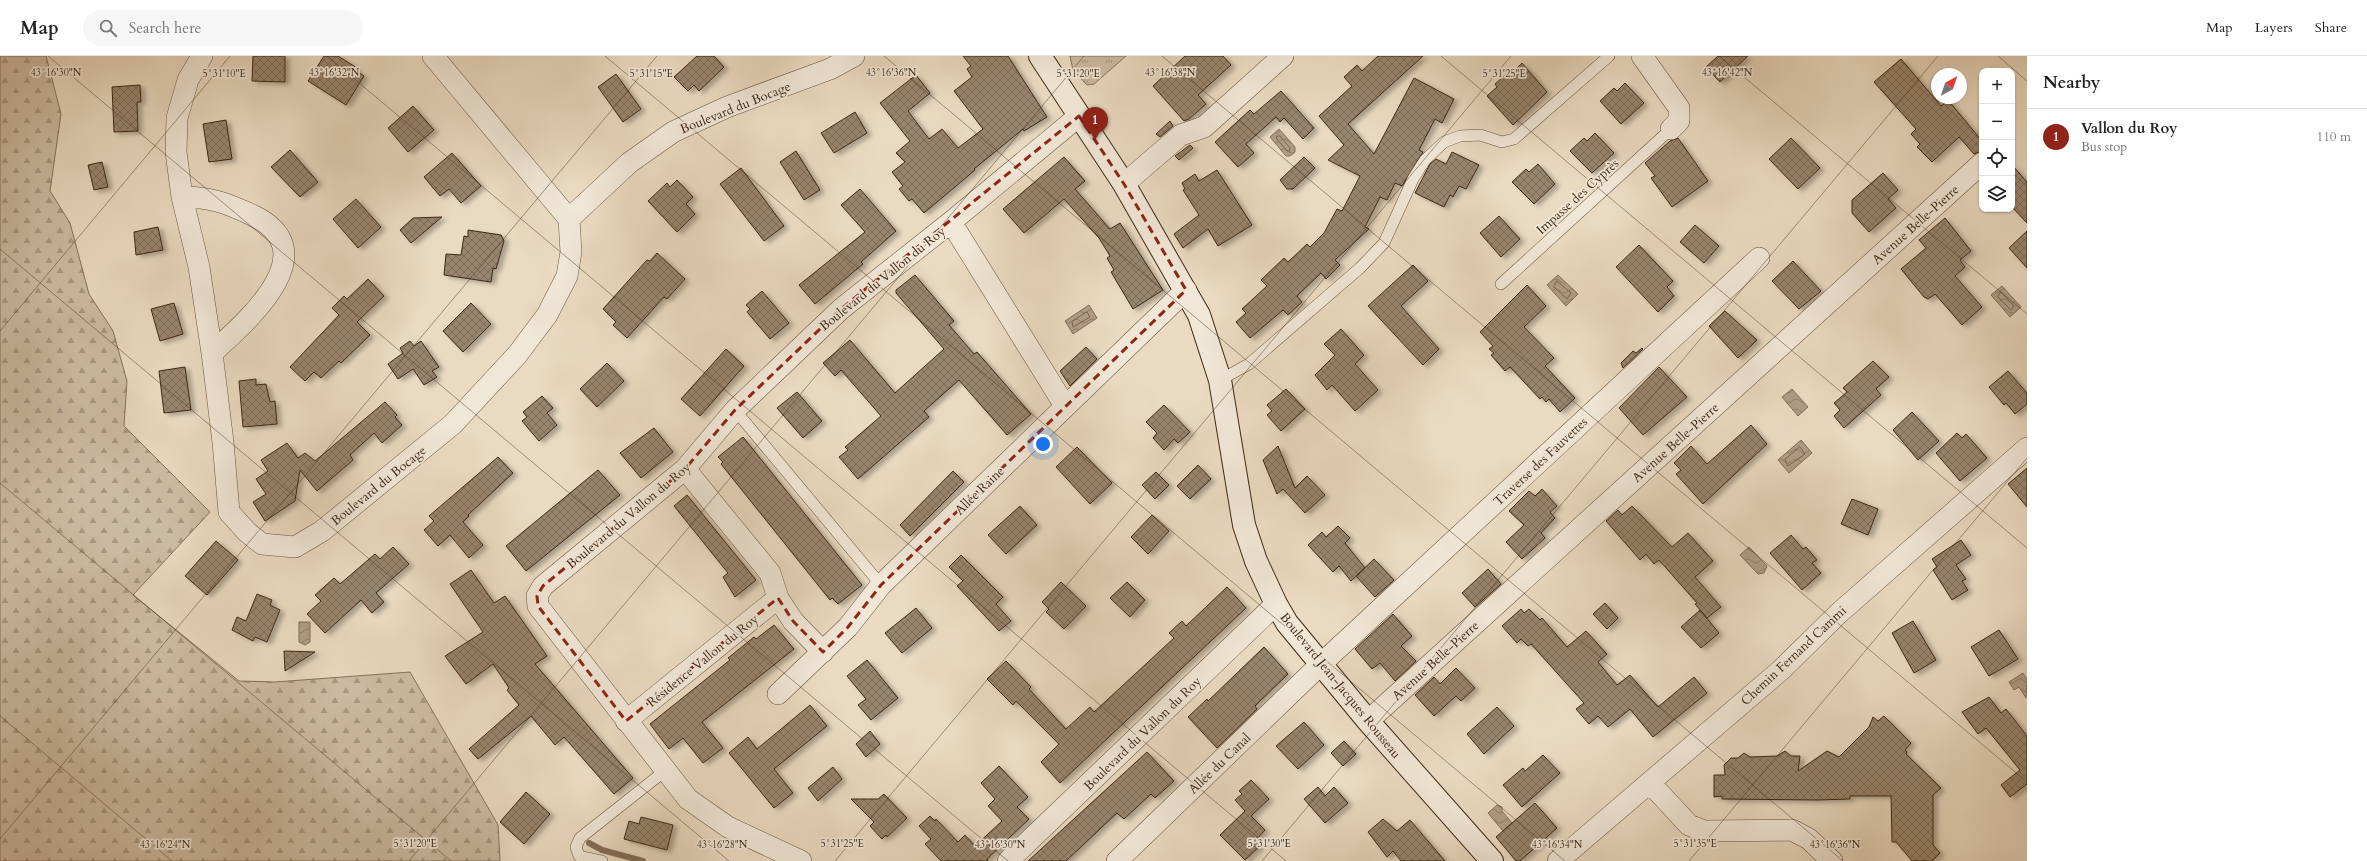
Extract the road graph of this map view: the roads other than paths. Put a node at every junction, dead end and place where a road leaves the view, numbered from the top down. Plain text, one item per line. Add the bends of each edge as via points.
1 (202, 56) edge
2 (433, 56) edge
3 (854, 56) edge
4 (1040, 56) edge
5 (1058, 56) edge
6 (1282, 56) edge
7 (1608, 56) edge
8 (1642, 56) edge
9 (1064, 94) junction
10 (1079, 116) junction
11 (1671, 129) joint
12 (1979, 166) edge
13 (1124, 184) junction
14 (182, 197) junction
15 (569, 219) junction
16 (952, 222) junction
17 (1759, 258) dead end
18 (1501, 284) dead end
19 (1186, 290) junction
20 (212, 353) junction
21 (1220, 380) junction
22 (1065, 406) junction
23 (735, 410) junction
24 (2027, 448) edge
25 (685, 469) junction
26 (881, 585) junction
27 (778, 598) junction
28 (1276, 604) junction
29 (824, 652) junction
30 (1321, 664) junction
31 (778, 694) dead end
32 (1368, 721) junction
33 (626, 722) junction
34 (666, 770) junction
35 (1650, 783) junction
36 (602, 861) edge
37 (801, 861) edge
38 (1008, 861) edge
39 (1116, 861) edge
40 (1492, 861) edge
41 (1558, 861) edge
42 (1832, 861) edge

1 - 14 street, Boulevard du Bocage via 188,80 177,118 176,152
2 - 15 street
3 - 15 street, Boulevard du Bocage via 830,69 727,107 673,132 629,164
4 - 9 street, Boulevard Jean-Jacques Rousseau
5 - 9 street, Boulevard Jean-Jacques Rousseau
6 - 13 street via 1204,127 1181,135
7 - 21 lane via 1514,139 1502,142 1480,135 1460,136 1444,142 1425,160 1413,179 1384,243 1360,268 1249,364
8 - 11 street via 1679,108 1679,121
9 - 10 street, Boulevard Jean-Jacques Rousseau
10 - 13 street, Boulevard Jean-Jacques Rousseau
10 - 16 street, Boulevard du Vallon du Roy
11 - 18 lane, Impasse des Cyprès
12 - 32 street, Avenue Belle-Pierre
13 - 19 street, Boulevard Jean-Jacques Rousseau
14 - 20 street, Boulevard du Bocage via 199,267
14 - 20 street via 205,197 232,205 264,220 277,233 284,252 282,272 269,295
15 - 20 street, Boulevard du Bocage via 571,252 567,276 547,314 517,356 453,424 322,530 295,547 262,544 246,532 229,512
16 - 22 street
16 - 23 street, Boulevard du Vallon du Roy via 841,309
17 - 30 street, Traverse des Fauvettes
19 - 21 street, Boulevard Jean-Jacques Rousseau via 1198,315
19 - 22 street, Allée Raine
21 - 28 street, Boulevard Jean-Jacques Rousseau via 1244,525 1256,561
22 - 26 street, Allée Raine
23 - 25 street, Boulevard du Vallon du Roy
23 - 26 lane
24 - 35 street, Chemin Fernand Cammi via 1839,613 1782,670
25 - 27 street via 770,573
25 - 33 street, Boulevard du Vallon du Roy via 543,586 537,596 538,606
26 - 29 street, Allée Raine via 848,627
27 - 29 street via 793,621
27 - 33 street, Résidence Vallon du Roy
28 - 30 street, Boulevard Jean-Jacques Rousseau via 1287,623
28 - 38 street, Boulevard du Vallon du Roy
29 - 31 street, Allée Raine
30 - 32 street, Boulevard Jean-Jacques Rousseau
30 - 39 street, Allée du Canal
32 - 40 street, Boulevard Jean-Jacques Rousseau
33 - 34 street, Boulevard du Vallon du Roy
34 - 36 lane via 580,838 576,847 578,856
34 - 37 street, Boulevard du Vallon du Roy via 688,799 728,827
35 - 41 street, Chemin Fernand Cammi
35 - 42 street via 1689,825 1704,831 1792,830 1809,839

